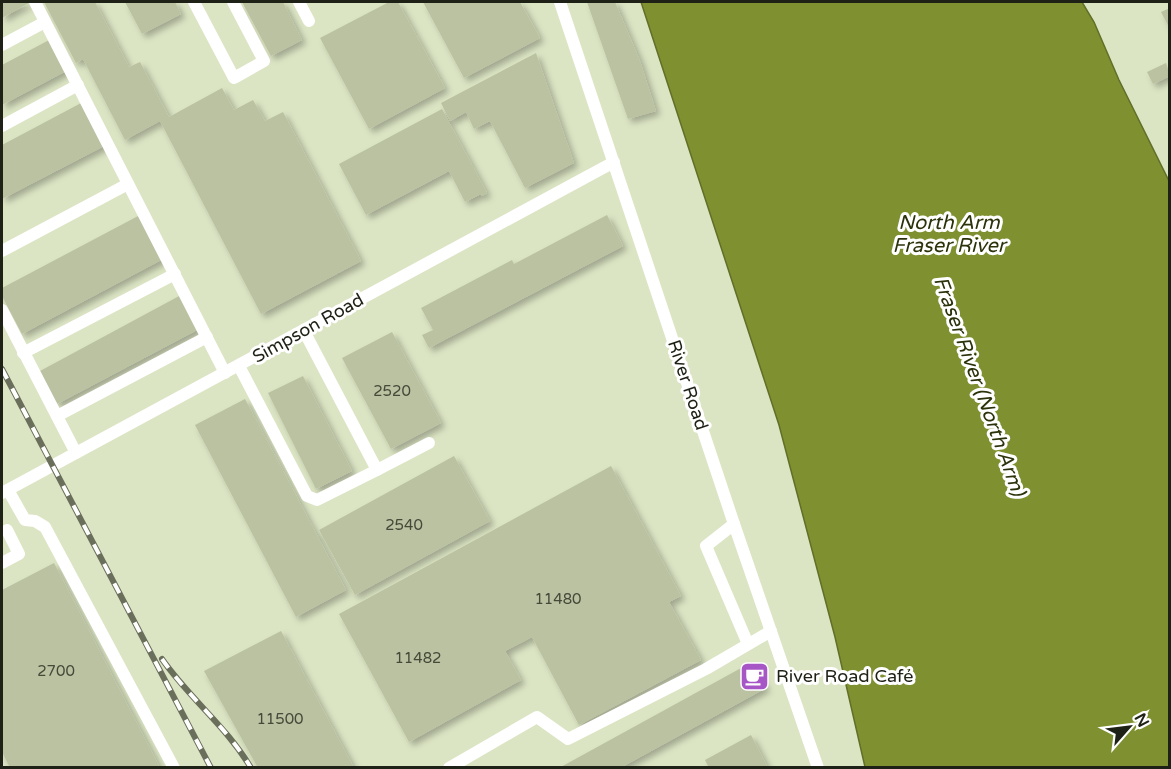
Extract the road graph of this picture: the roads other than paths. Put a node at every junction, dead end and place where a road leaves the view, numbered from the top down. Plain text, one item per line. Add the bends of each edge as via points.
1 (35, 2) edge
2 (194, 2) edge
3 (234, 2) edge
4 (299, 2) edge
5 (560, 2) edge
6 (309, 21) dead end
7 (45, 22) junction
8 (2, 45) edge
9 (78, 85) junction
10 (2, 126) edge
11 (614, 162) junction
12 (128, 184) junction
13 (2, 251) edge
14 (174, 274) junction
15 (2, 310) edge
16 (304, 331) junction
17 (207, 338) junction
18 (24, 352) junction
19 (239, 366) junction
20 (225, 373) junction
21 (57, 416) junction
22 (429, 443) dead end
23 (76, 453) junction
24 (376, 470) junction
25 (5, 492) edge
26 (25, 520) junction
27 (734, 524) junction
28 (4, 531) edge
29 (2, 563) edge
30 (771, 631) junction
31 (748, 644) junction
32 (174, 768) edge
33 (449, 768) edge
34 (818, 768) edge

1 - 7 street
2 - 3 street via 234,78 264,61
4 - 6 street
5 - 11 street, River Road
7 - 8 street
7 - 9 street
9 - 10 street
9 - 12 street
11 - 16 street, Simpson Road
11 - 27 street, River Road
12 - 13 street
12 - 14 street
14 - 17 street
14 - 18 street
15 - 18 street
16 - 19 street, Simpson Road
16 - 24 street
17 - 20 street
17 - 21 street
18 - 21 street
19 - 20 street, Simpson Road
19 - 24 street via 307,496 317,500
20 - 23 street, Simpson Road
21 - 23 street
22 - 24 street
23 - 25 street, Simpson Road
25 - 26 street
26 - 28 street
26 - 32 street via 45,527
27 - 30 street, River Road
27 - 31 street via 706,546
28 - 29 street via 19,554
30 - 31 street
30 - 34 street, River Road
31 - 33 street via 568,739 537,717

